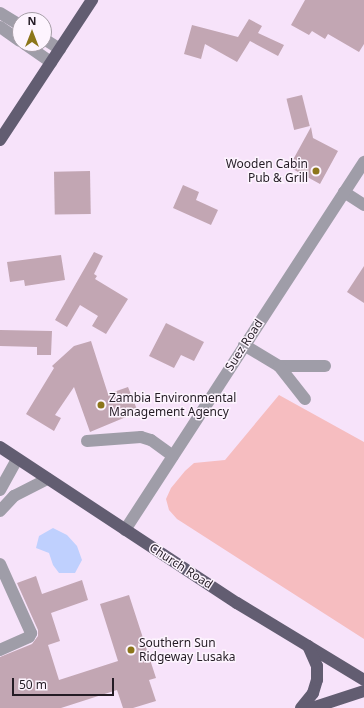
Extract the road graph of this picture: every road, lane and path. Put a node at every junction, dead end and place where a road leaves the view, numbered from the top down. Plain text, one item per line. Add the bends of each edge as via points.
1 (92, 0) edge
2 (0, 13) edge
3 (12, 20) edge
4 (0, 27) edge
5 (12, 35) edge
6 (52, 44) edge
7 (60, 49) junction
8 (37, 52) edge
9 (51, 62) junction
10 (0, 140) edge
11 (364, 162) edge
12 (344, 192) junction
13 (364, 205) edge
14 (244, 345) junction
15 (279, 366) junction
16 (325, 366) dead end
17 (305, 399) dead end
18 (87, 441) dead end
19 (0, 447) edge
20 (173, 456) junction
21 (17, 459) junction
22 (48, 480) junction
23 (0, 490) edge
24 (0, 511) edge
25 (125, 530) junction
26 (0, 564) edge
27 (308, 646) junction
28 (0, 650) edge
29 (364, 680) edge
30 (364, 691) edge
31 (301, 708) edge
32 (312, 708) edge

1 - 7 main road
2 - 3 street
4 - 5 street
6 - 7 street
7 - 9 main road
8 - 9 street
9 - 10 main road
11 - 12 street, Suez Road
12 - 13 street
12 - 14 street, Suez Road
14 - 15 street
14 - 20 street, Suez Road
15 - 16 street
15 - 17 street
18 - 20 street via 141,437 151,440
19 - 21 main road, Church Road
20 - 25 street, Suez Road
21 - 22 main road, Church Road
21 - 23 street
22 - 24 street via 14,496
22 - 25 main road, Church Road
25 - 27 main road, Church Road
26 - 28 street via 31,633 30,637
27 - 29 main road, Church Road
27 - 31 main road via 317,666 317,680 312,693
30 - 32 main road

